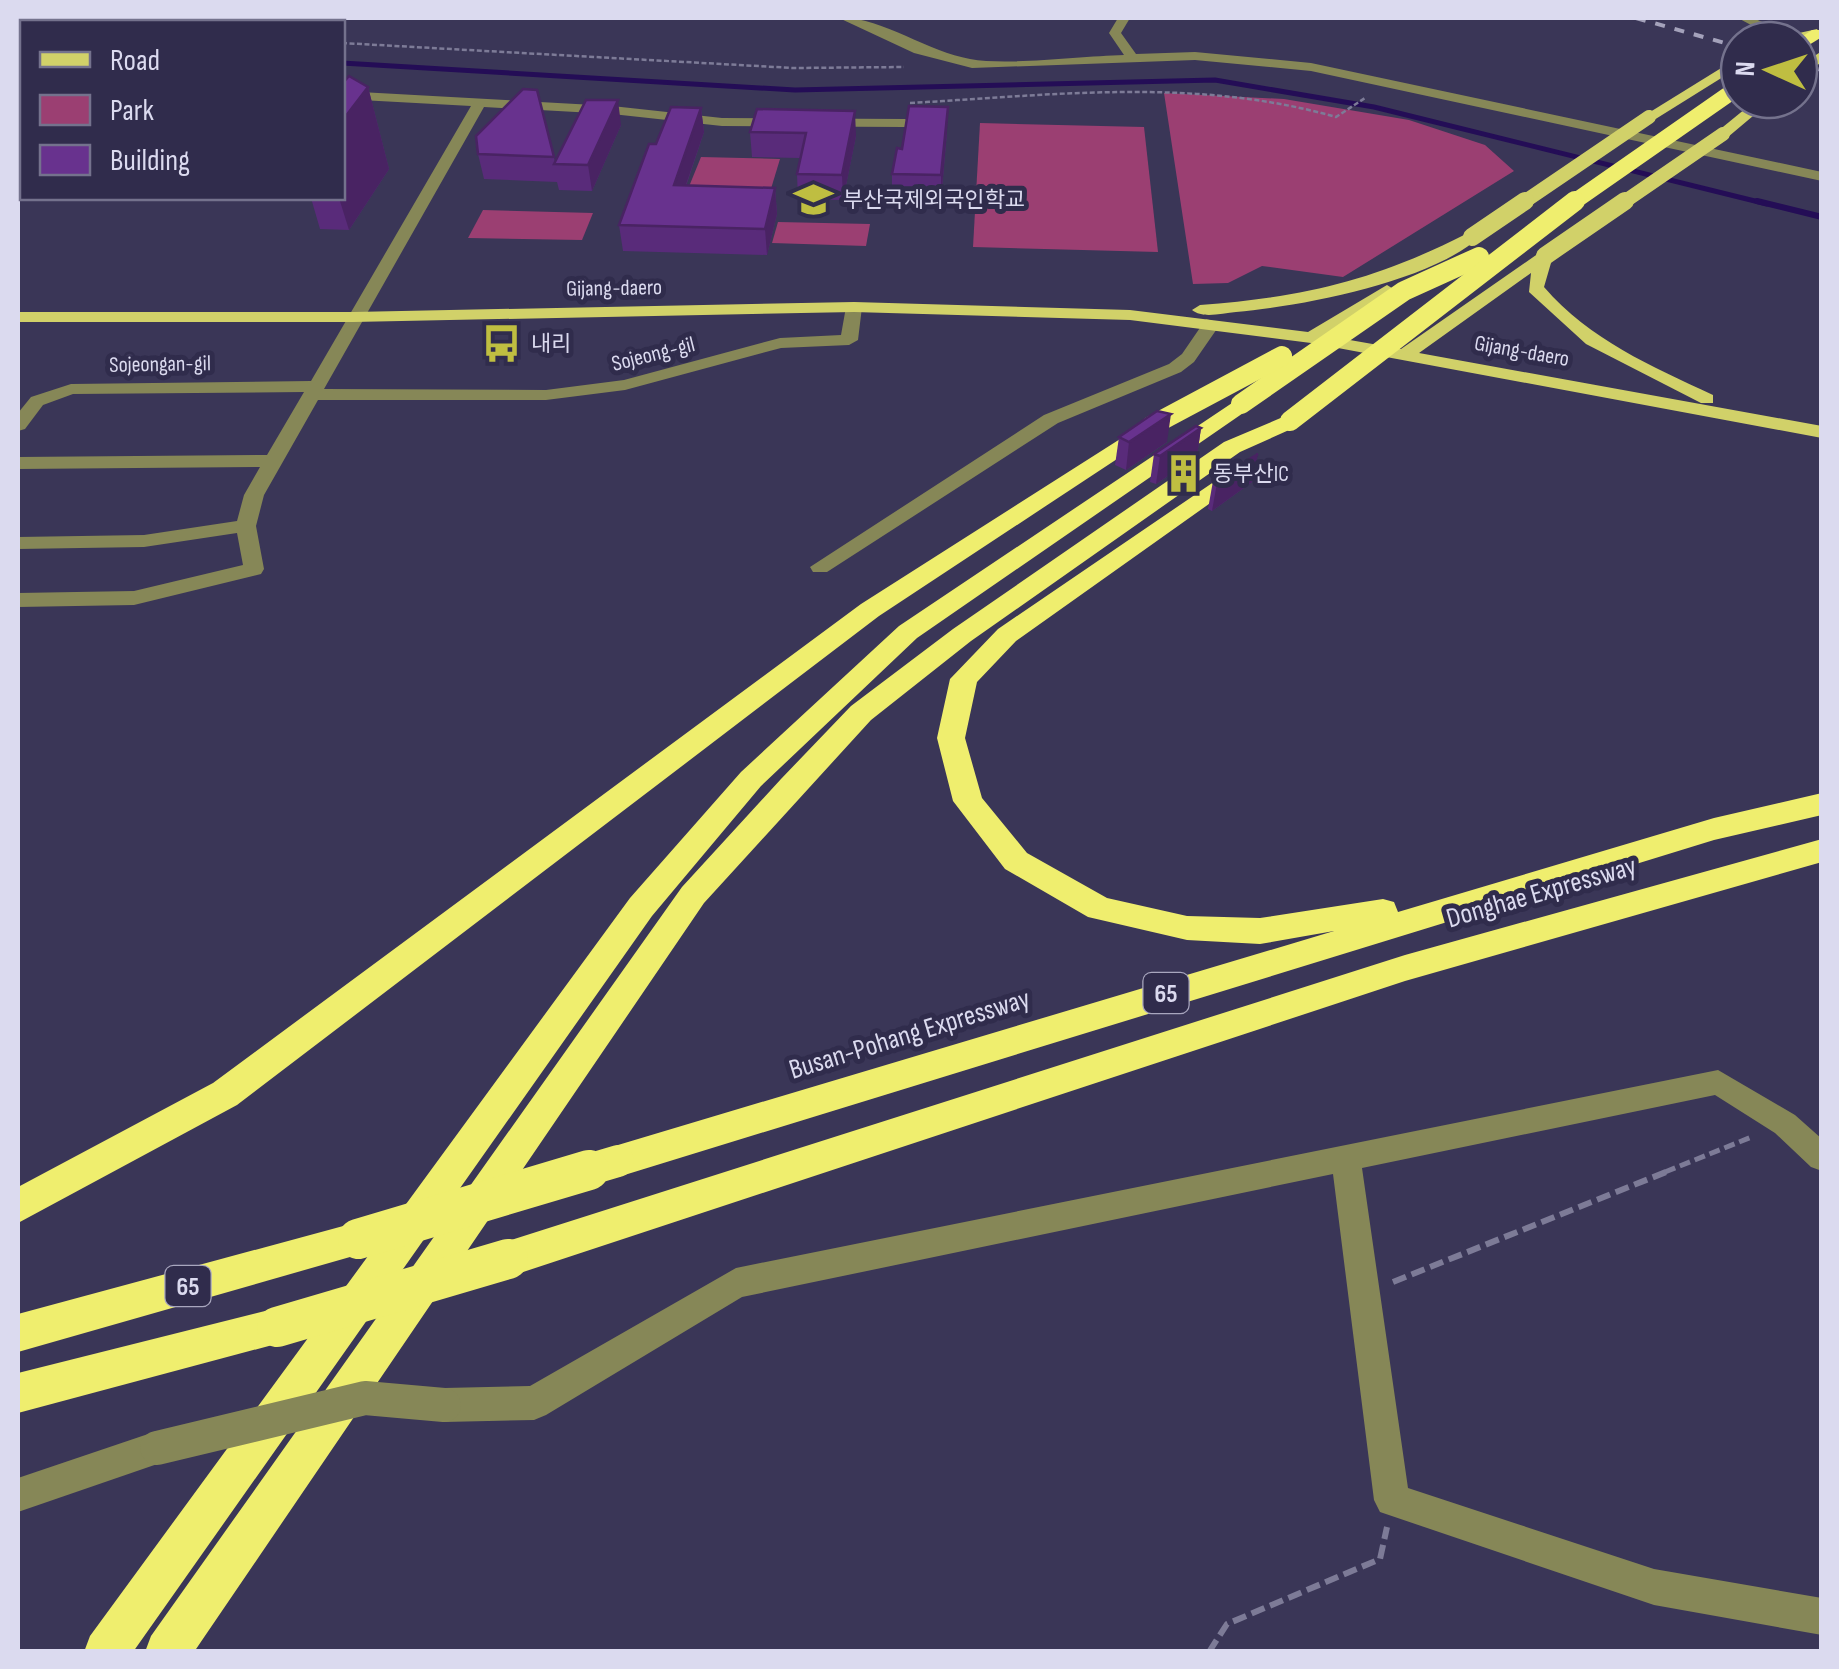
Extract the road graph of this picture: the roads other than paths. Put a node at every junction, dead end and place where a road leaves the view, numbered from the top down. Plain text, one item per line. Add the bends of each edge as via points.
1 (845, 18) edge
2 (1124, 18) edge
3 (1758, 18) edge
4 (1783, 18) edge
5 (1131, 56) junction
6 (1719, 73) edge
7 (345, 95) edge
8 (1719, 101) edge
9 (479, 104) junction
10 (1741, 120) edge
11 (905, 123) edge
12 (1822, 177) edge
13 (1472, 237) junction
14 (1523, 237) junction
15 (1545, 256) junction
16 (1404, 292) junction
17 (854, 307) junction
18 (1130, 315) junction
19 (18, 317) edge
20 (353, 317) junction
21 (1212, 322) junction
22 (1311, 338) junction
23 (1406, 354) junction
24 (314, 390) junction
25 (1738, 414) junction
26 (1290, 421) junction
27 (18, 425) edge
28 (1822, 432) edge
29 (272, 461) junction
30 (18, 463) edge
31 (246, 526) junction
32 (18, 543) edge
33 (820, 567) dead end
34 (18, 600) edge
35 (1822, 804) edge
36 (1822, 850) edge
37 (1500, 892) junction
38 (1346, 1158) junction
39 (1822, 1158) edge
40 (18, 1206) edge
41 (18, 1333) edge
42 (18, 1393) edge
43 (18, 1495) edge
44 (1822, 1618) edge
45 (106, 1652) edge
46 (167, 1652) edge

1 - 5 street via 972,64
2 - 5 street via 1115,33
3 - 4 street
5 - 12 street via 1311,67
6 - 13 main road, bridge
7 - 9 street
8 - 14 highway, bridge
9 - 11 street via 722,122
9 - 20 street
10 - 15 main road, bridge
13 - 18 main road via 1356,290
13 - 22 main road
14 - 16 highway, bridge
14 - 26 highway, bridge
15 - 23 main road
15 - 25 main road via 1534,288 1558,318 1594,346
16 - 40 highway, bridge via 1151,426 870,610 225,1094
16 - 45 highway, bridge via 908,632 751,780 641,907
17 - 18 main road, Gijang-daero
17 - 20 main road, Gijang-daero
17 - 24 street, Sojeong-gil via 849,340 764,346 625,385 499,398
18 - 21 main road, Gijang-daero
19 - 20 main road, Gijang-daero
20 - 24 street
21 - 22 main road, Gijang-daero
21 - 33 street via 1175,368 1051,418
22 - 23 main road, Gijang-daero
23 - 25 main road, Gijang-daero
24 - 27 street, Sojeongan-gil via 71,389 37,401
24 - 29 street
25 - 28 main road, Gijang-daero
26 - 37 highway via 1259,458 1007,635 964,679 950,738 968,802 1016,860 1082,899 1187,928 1260,931
26 - 46 highway via 1232,447 962,635 860,713 791,786 694,896 570,1066
29 - 30 street
29 - 31 street
31 - 32 street via 144,541
31 - 34 street via 254,569 134,598
35 - 37 highway, Busan-Pohang Expressway / 65
36 - 42 highway, Donghae Expressway / 65, bridge via 1405,968 508,1260
37 - 41 highway, Busan-Pohang Expressway / 65, bridge via 358,1239
38 - 39 street via 1718,1082 1785,1124
38 - 43 street, bridge via 736,1284 534,1402 444,1406 364,1398 157,1448
38 - 44 street via 1392,1500 1654,1587

